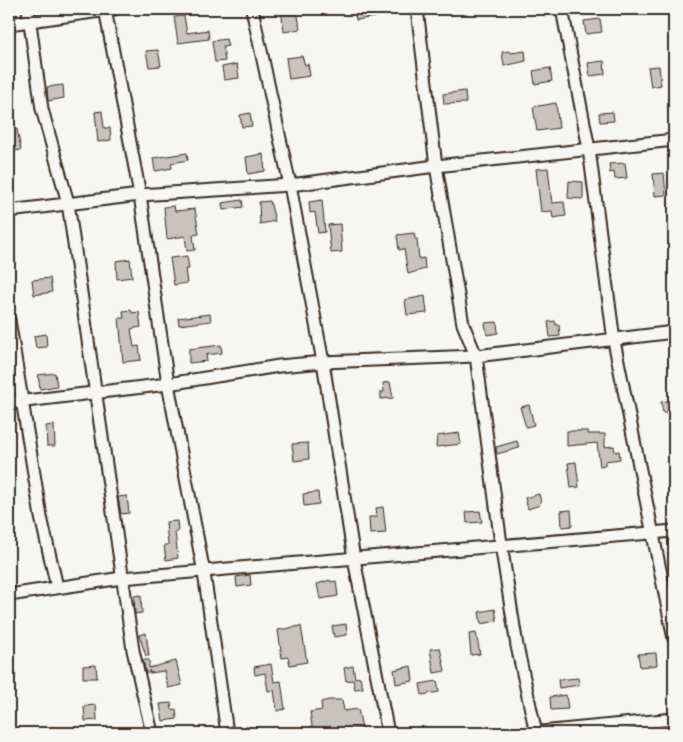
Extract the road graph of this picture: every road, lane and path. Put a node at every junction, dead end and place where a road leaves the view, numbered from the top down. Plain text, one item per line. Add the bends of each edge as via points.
1 (28, 9) edge
2 (108, 9) edge
3 (252, 9) edge
4 (417, 9) edge
5 (562, 9) edge
6 (29, 21) junction
7 (9, 24) edge
8 (674, 140) edge
9 (589, 149) junction
10 (436, 166) junction
11 (290, 185) junction
12 (140, 195) junction
13 (68, 203) junction
14 (9, 211) edge
15 (9, 320) edge
16 (674, 332) edge
17 (614, 341) junction
18 (476, 356) junction
19 (323, 362) junction
20 (168, 384) junction
21 (96, 393) junction
22 (22, 402) junction
23 (9, 404) edge
24 (674, 531) edge
25 (652, 533) junction
26 (501, 544) junction
27 (354, 559) junction
28 (204, 573) junction
29 (122, 578) junction
30 (57, 587) junction
31 (9, 595) edge
32 (674, 639) edge
33 (674, 719) edge
34 (618, 729) edge
35 (152, 733) edge
36 (227, 733) edge
37 (388, 733) edge
38 (531, 733) edge
39 (536, 733) edge

1 - 6 street
2 - 6 street
2 - 12 street
3 - 11 street
4 - 10 street
5 - 9 street
6 - 7 street
6 - 13 street via 42,109
8 - 9 street
9 - 10 street
9 - 17 street
10 - 11 street
10 - 18 street via 463,324
11 - 12 street
11 - 19 street
12 - 13 street
12 - 20 street
13 - 14 street
13 - 21 street
15 - 22 street
16 - 17 street
17 - 18 street
17 - 25 street
18 - 19 street
18 - 26 street
19 - 20 street
19 - 27 street
20 - 21 street
20 - 28 street
21 - 22 street
21 - 29 street
22 - 23 street
22 - 30 street via 41,517
24 - 25 street
25 - 26 street
25 - 32 street
26 - 27 street
26 - 39 street via 517,646
27 - 28 street
27 - 37 street
28 - 29 street
28 - 36 street
29 - 30 street
29 - 35 street via 133,650
30 - 31 street
33 - 34 street
34 - 39 street
38 - 39 street

